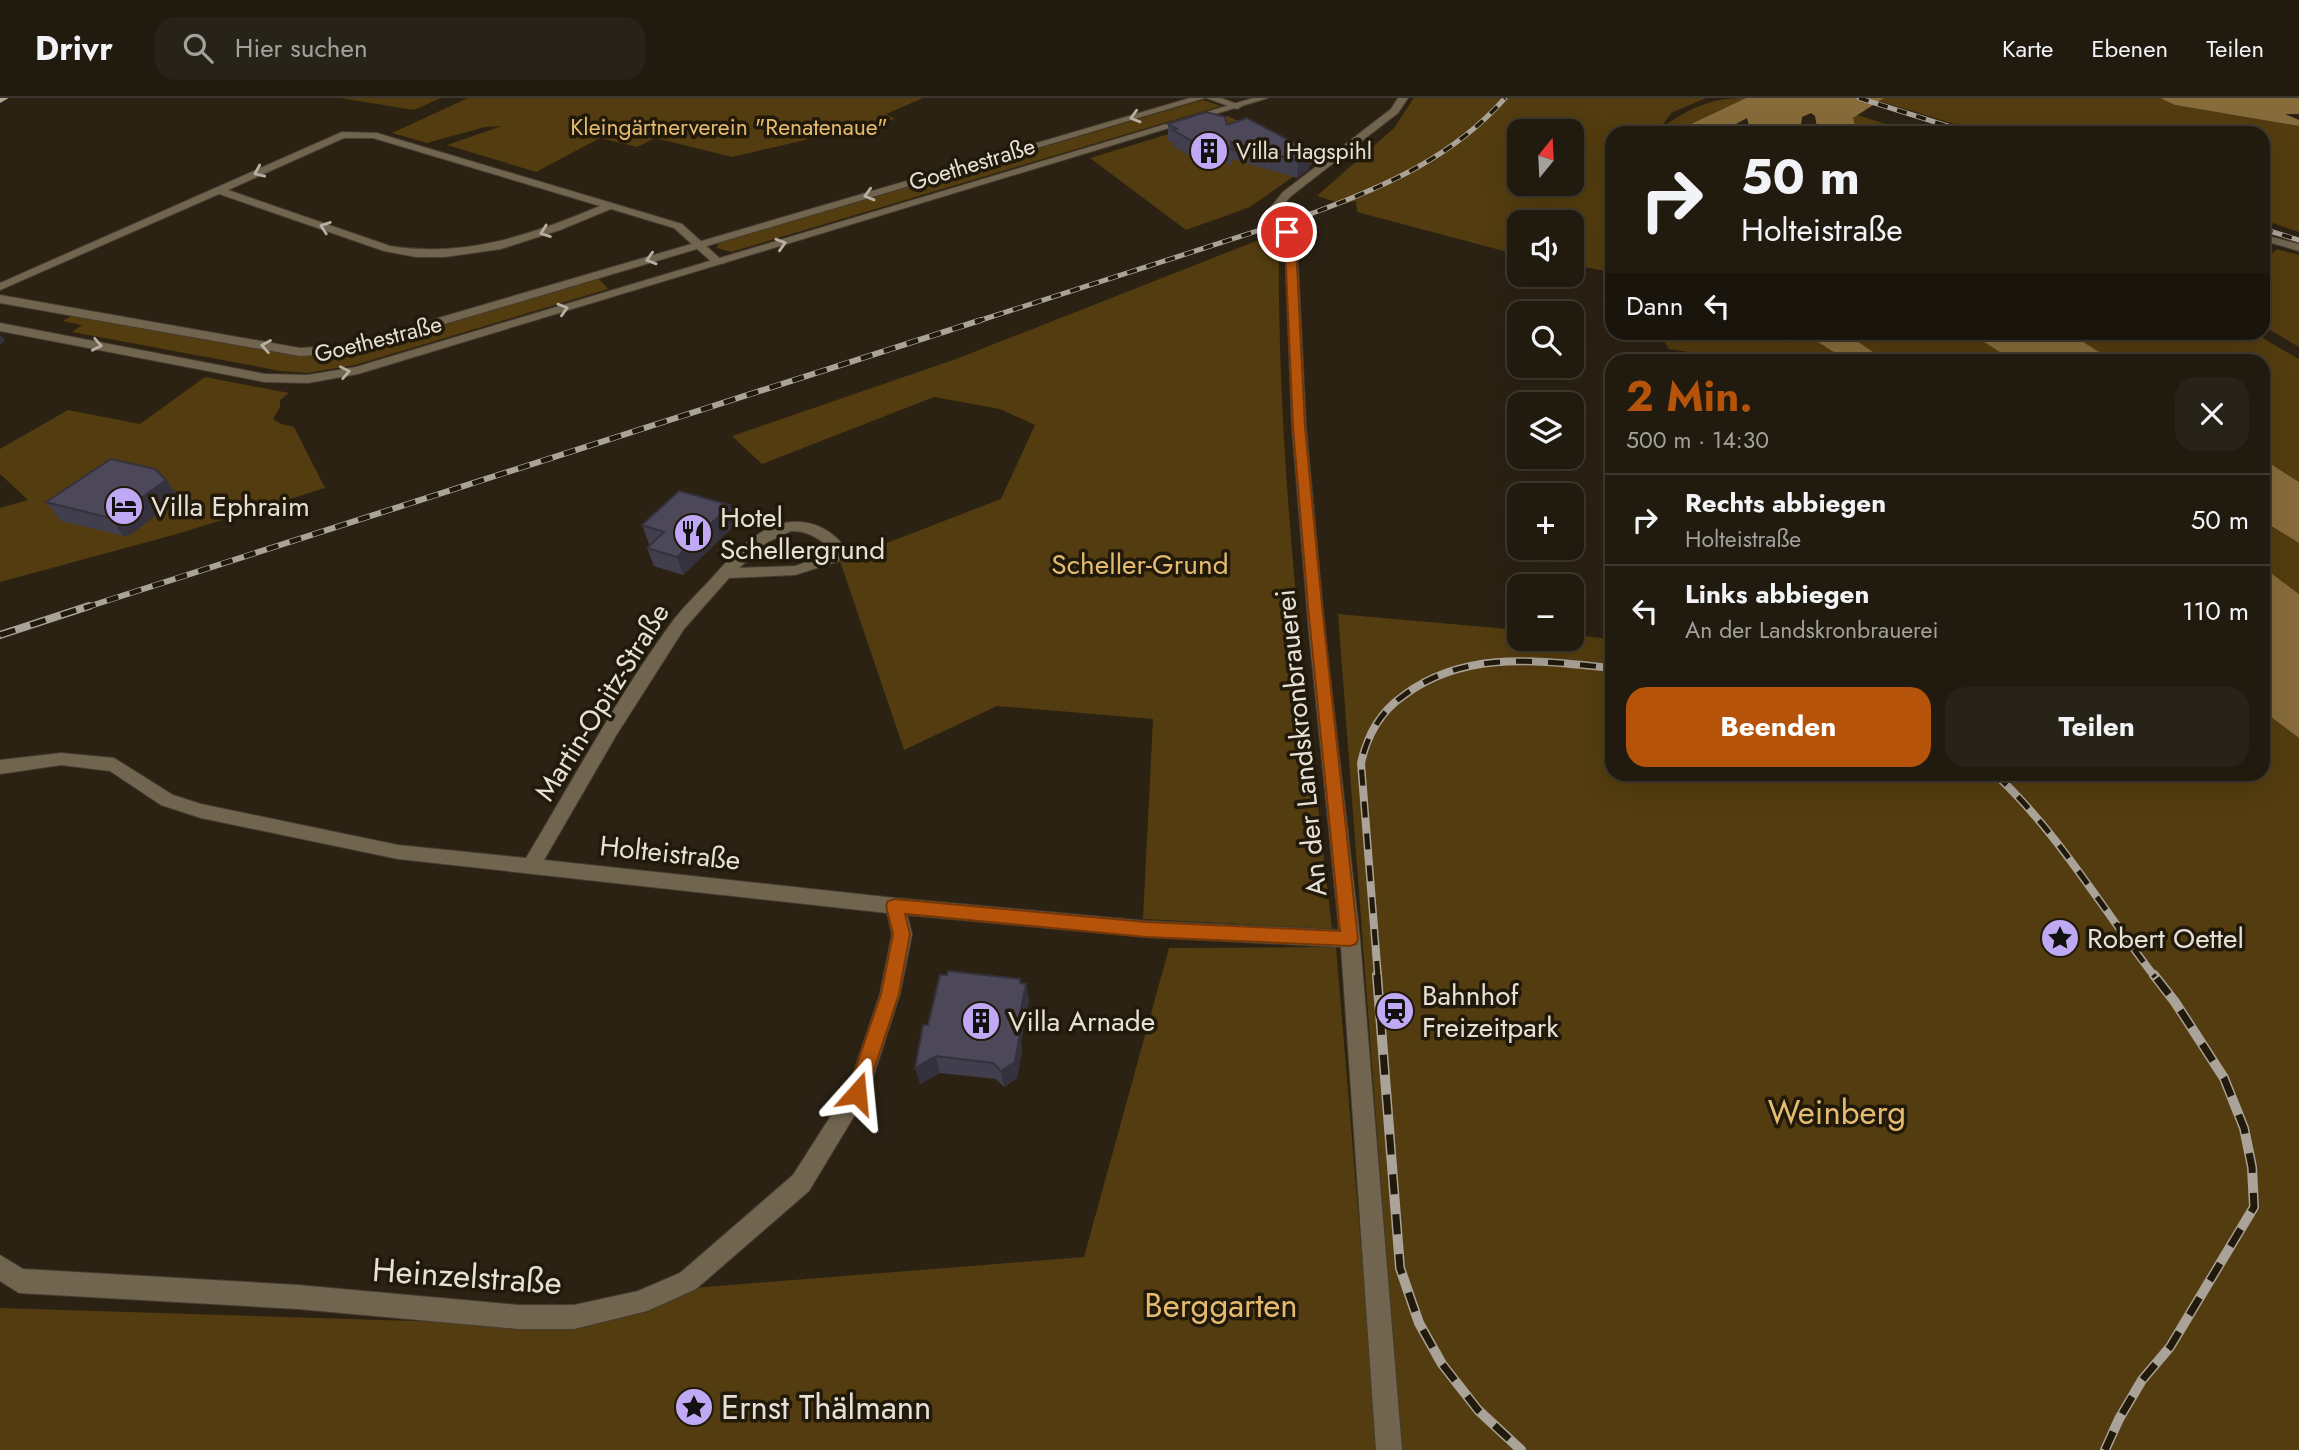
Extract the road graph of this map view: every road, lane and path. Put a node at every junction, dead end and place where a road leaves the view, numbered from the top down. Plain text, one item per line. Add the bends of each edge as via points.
1 (1200, 98) edge
2 (1210, 98) edge
3 (1263, 98) edge
4 (1403, 98) edge
5 (1237, 106) junction
6 (219, 190) junction
7 (609, 206) junction
8 (2272, 240) dead end
9 (701, 245) junction
10 (2299, 248) edge
11 (719, 263) junction
12 (0, 287) edge
13 (0, 299) edge
14 (0, 327) edge
15 (725, 573) junction
16 (0, 767) edge
17 (531, 866) junction
18 (895, 906) junction
19 (1350, 939) junction
20 (0, 1266) edge
21 (1389, 1450) edge

1 -> 9 street, Goethestraße
2 - 5 street
3 - 5 street, Goethestraße
4 - 19 street, An der Landskronbrauerei via 1395,111 1287,194 1271,213 1287,232 1290,246 1299,427
11 -> 5 street, Goethestraße
7 -> 6 street via 494,247 448,256 414,255
7 -> 6 street via 368,134 342,135
6 - 12 street
7 - 9 street via 678,226
8 - 10 street
9 - 11 street
9 -> 13 street, Goethestraße via 366,344 317,353
14 -> 11 street, Goethestraße via 265,378 307,379 358,370
15 - 15 street, Martin-Opitz-Straße via 820,566 834,558 835,545 814,529 785,526 772,530
15 - 17 street, Martin-Opitz-Straße via 678,625
16 - 17 street, Holteistraße via 61,759 114,765 167,800 201,811 398,852
17 - 18 street, Holteistraße
18 - 19 street, Holteistraße via 1146,929
18 - 20 street, Heinzelstraße via 902,934 890,994 857,1093 834,1132 801,1183 688,1281 639,1303 574,1317 518,1317 298,1297 19,1281
19 - 21 street, An der Landskronbrauerei

